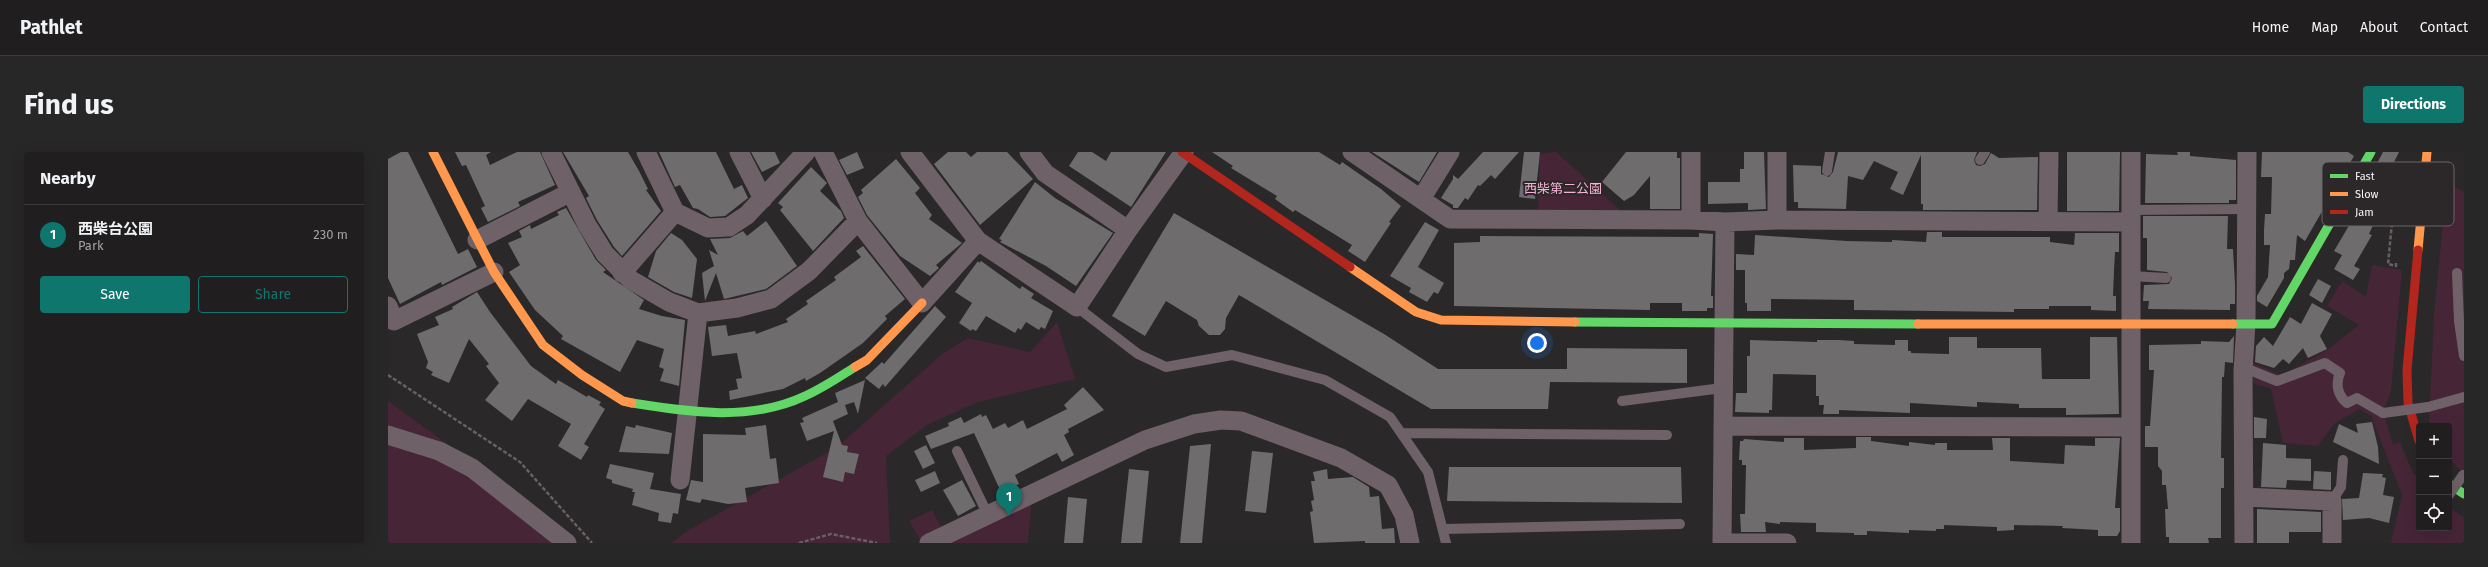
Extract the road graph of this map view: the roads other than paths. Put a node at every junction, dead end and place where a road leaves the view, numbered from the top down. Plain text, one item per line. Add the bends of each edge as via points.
1 (433, 152) edge
2 (551, 152) edge
3 (646, 152) edge
4 (739, 152) edge
5 (806, 152) edge
6 (823, 152) edge
7 (910, 152) edge
8 (1029, 152) edge
9 (1183, 152) edge
10 (1352, 152) edge
11 (1450, 152) edge
12 (1691, 152) edge
13 (1777, 152) edge
14 (1830, 152) edge
15 (2049, 152) edge
16 (2131, 152) edge
17 (2247, 152) edge
18 (2371, 152) edge
19 (2426, 152) edge
20 (2365, 162) edge
21 (2425, 162) edge
22 (1827, 171) dead end
23 (571, 192) junction
24 (763, 199) junction
25 (1421, 199) junction
26 (2247, 209) junction
27 (676, 212) junction
28 (2131, 216) junction
29 (1691, 220) junction
30 (1777, 220) junction
31 (858, 221) junction
32 (2048, 221) junction
33 (1725, 222) junction
34 (2328, 226) edge
35 (2420, 226) edge
36 (1128, 230) junction
37 (477, 240) junction
38 (978, 241) junction
39 (494, 272) junction
40 (622, 273) junction
41 (2457, 274) dead end
42 (2131, 276) junction
43 (2166, 278) dead end
44 (922, 302) junction
45 (388, 306) edge
46 (1077, 307) junction
47 (698, 313) junction
48 (2246, 323) junction
49 (1724, 324) junction
50 (2131, 324) junction
51 (2464, 356) edge
52 (2243, 371) junction
53 (1722, 388) junction
54 (2464, 397) edge
55 (1622, 401) dead end
56 (688, 412) junction
57 (1724, 426) junction
58 (2130, 427) junction
59 (2416, 431) edge
60 (1401, 433) junction
61 (388, 435) edge
62 (1667, 435) dead end
63 (957, 451) dead end
64 (2343, 460) dead end
65 (2464, 474) edge
66 (680, 480) dead end
67 (2452, 486) edge
68 (2452, 491) edge
69 (2464, 494) edge
70 (2244, 497) junction
71 (2332, 501) junction
72 (988, 514) junction
73 (1680, 524) dead end
74 (1443, 528) junction
75 (567, 543) edge
76 (929, 543) edge
77 (1410, 543) edge
78 (1446, 543) edge
79 (1722, 543) edge
80 (1787, 543) edge
81 (2131, 543) edge
82 (2244, 543) edge
83 (2332, 543) edge

1 - 37 street
2 - 23 street
3 - 27 street
4 - 24 street
5 - 24 street
6 - 31 street
7 - 38 street
8 - 36 street via 1045,173
9 - 36 street
9 - 49 street via 1416,312 1440,320
10 - 25 street
11 - 25 street
12 - 29 street
13 - 30 street
14 - 22 lane
15 - 32 street
16 - 28 street
17 - 26 street
18 - 20 street
19 - 21 street
23 - 37 street
23 - 40 street via 605,254
24 - 27 street via 747,215 729,227 708,228
25 - 29 street via 1450,219
26 - 28 lane
26 - 48 street
27 - 40 street
28 - 32 street
28 - 42 street
29 - 33 street
30 - 32 street
30 - 33 street
31 - 44 street
31 - 47 street via 809,270 771,299 737,308
33 - 49 street
34 - 48 street via 2272,324
35 - 59 street via 2407,370 2408,403
36 - 46 street
37 - 39 street
38 - 44 street
38 - 46 street
39 - 45 street via 394,321
39 - 56 street via 543,345 582,375 623,401
40 - 47 street via 669,302
41 - 51 lane via 2459,321
42 - 43 lane
42 - 50 street
44 - 56 street via 867,360 806,396 783,406 723,414
46 - 60 lane via 1138,354 1166,367 1232,355 1325,380 1390,417
47 - 56 street
48 - 50 street
48 - 52 street
49 - 50 street
49 - 53 street
50 - 58 street
52 - 54 lane, bridge via 2250,370 2277,381 2325,363 2340,373 2337,380 2340,398 2347,404 2358,398 2383,413 2428,407
52 - 70 street
53 - 55 lane
53 - 57 street
56 - 66 street
57 - 58 street
57 - 79 street
58 - 81 street
60 - 62 lane
60 - 74 lane via 1428,472
61 - 75 street via 439,451 472,468
63 - 72 lane
64 - 71 lane via 2341,487
65 - 68 lane, bridge
67 - 69 street
70 - 71 street
70 - 82 street
71 - 83 street
72 - 76 street
72 - 77 street via 1145,440 1194,424 1221,420 1241,421 1341,458 1388,485 1404,515
73 - 74 lane
74 - 78 lane
79 - 80 street

